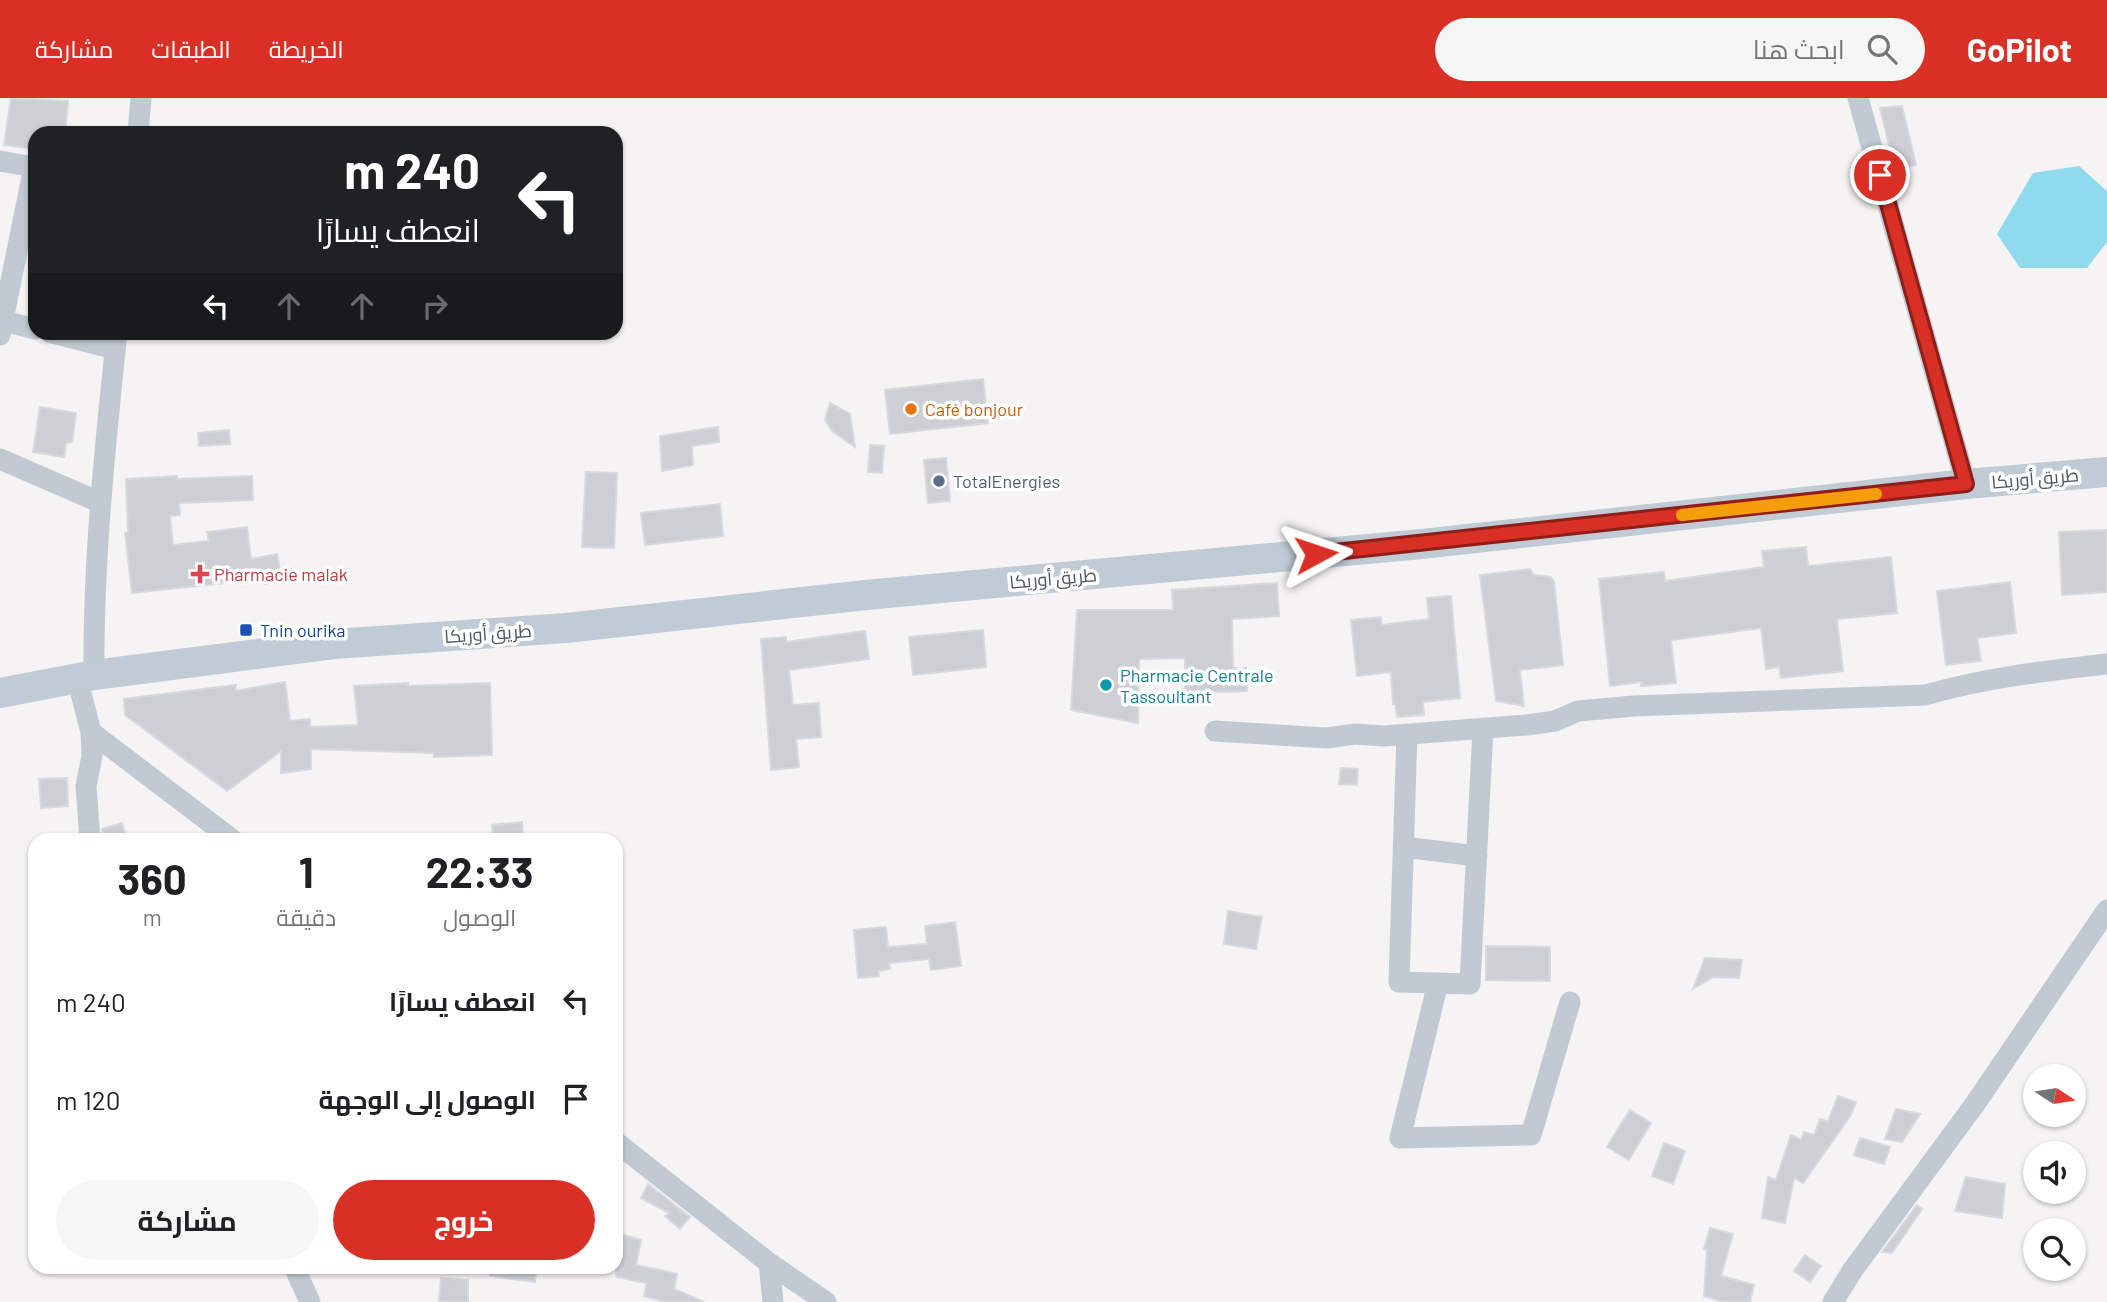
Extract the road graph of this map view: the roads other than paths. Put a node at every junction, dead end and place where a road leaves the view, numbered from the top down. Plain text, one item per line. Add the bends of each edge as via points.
1 (141, 98) edge
2 (1858, 98) edge
3 (139, 126) edge
4 (0, 161) edge
5 (28, 166) edge
6 (28, 200) edge
7 (1, 325) edge
8 (28, 328) edge
9 (116, 341) edge
10 (0, 459) edge
11 (2107, 472) edge
12 (1966, 484) junction
13 (99, 502) junction
14 (2107, 664) edge
15 (85, 676) junction
16 (0, 693) edge
17 (1483, 728) junction
18 (1215, 731) dead end
19 (91, 732) junction
20 (1408, 734) junction
21 (89, 833) edge
22 (224, 833) edge
23 (1404, 846) junction
24 (1477, 856) junction
25 (2107, 910) edge
26 (1438, 983) junction
27 (1570, 1002) dead end
28 (623, 1148) edge
29 (769, 1263) junction
30 (297, 1274) edge
31 (310, 1302) edge
32 (773, 1302) edge
33 (826, 1302) edge
34 (1833, 1302) edge

1 - 3 street
2 - 12 street
4 - 5 street
6 - 7 street
7 - 8 street
9 - 13 street
10 - 13 street
11 - 12 street, طريق أوريكا
12 - 15 street, طريق أوريكا via 1409,545 566,628 334,644
13 - 15 street
14 - 17 street via 1967,683 1925,695 1634,706
15 - 16 street, طريق أوريكا
15 - 19 street
17 - 20 street
17 - 24 street
18 - 20 street via 1327,738
19 - 21 street via 86,786
19 - 22 street
20 - 23 street
23 - 24 street
23 - 26 street via 1399,982
24 - 26 street via 1470,984
25 - 34 street
26 - 27 street via 1400,1138 1531,1135
28 - 29 street
29 - 32 street
29 - 33 street
30 - 31 street

